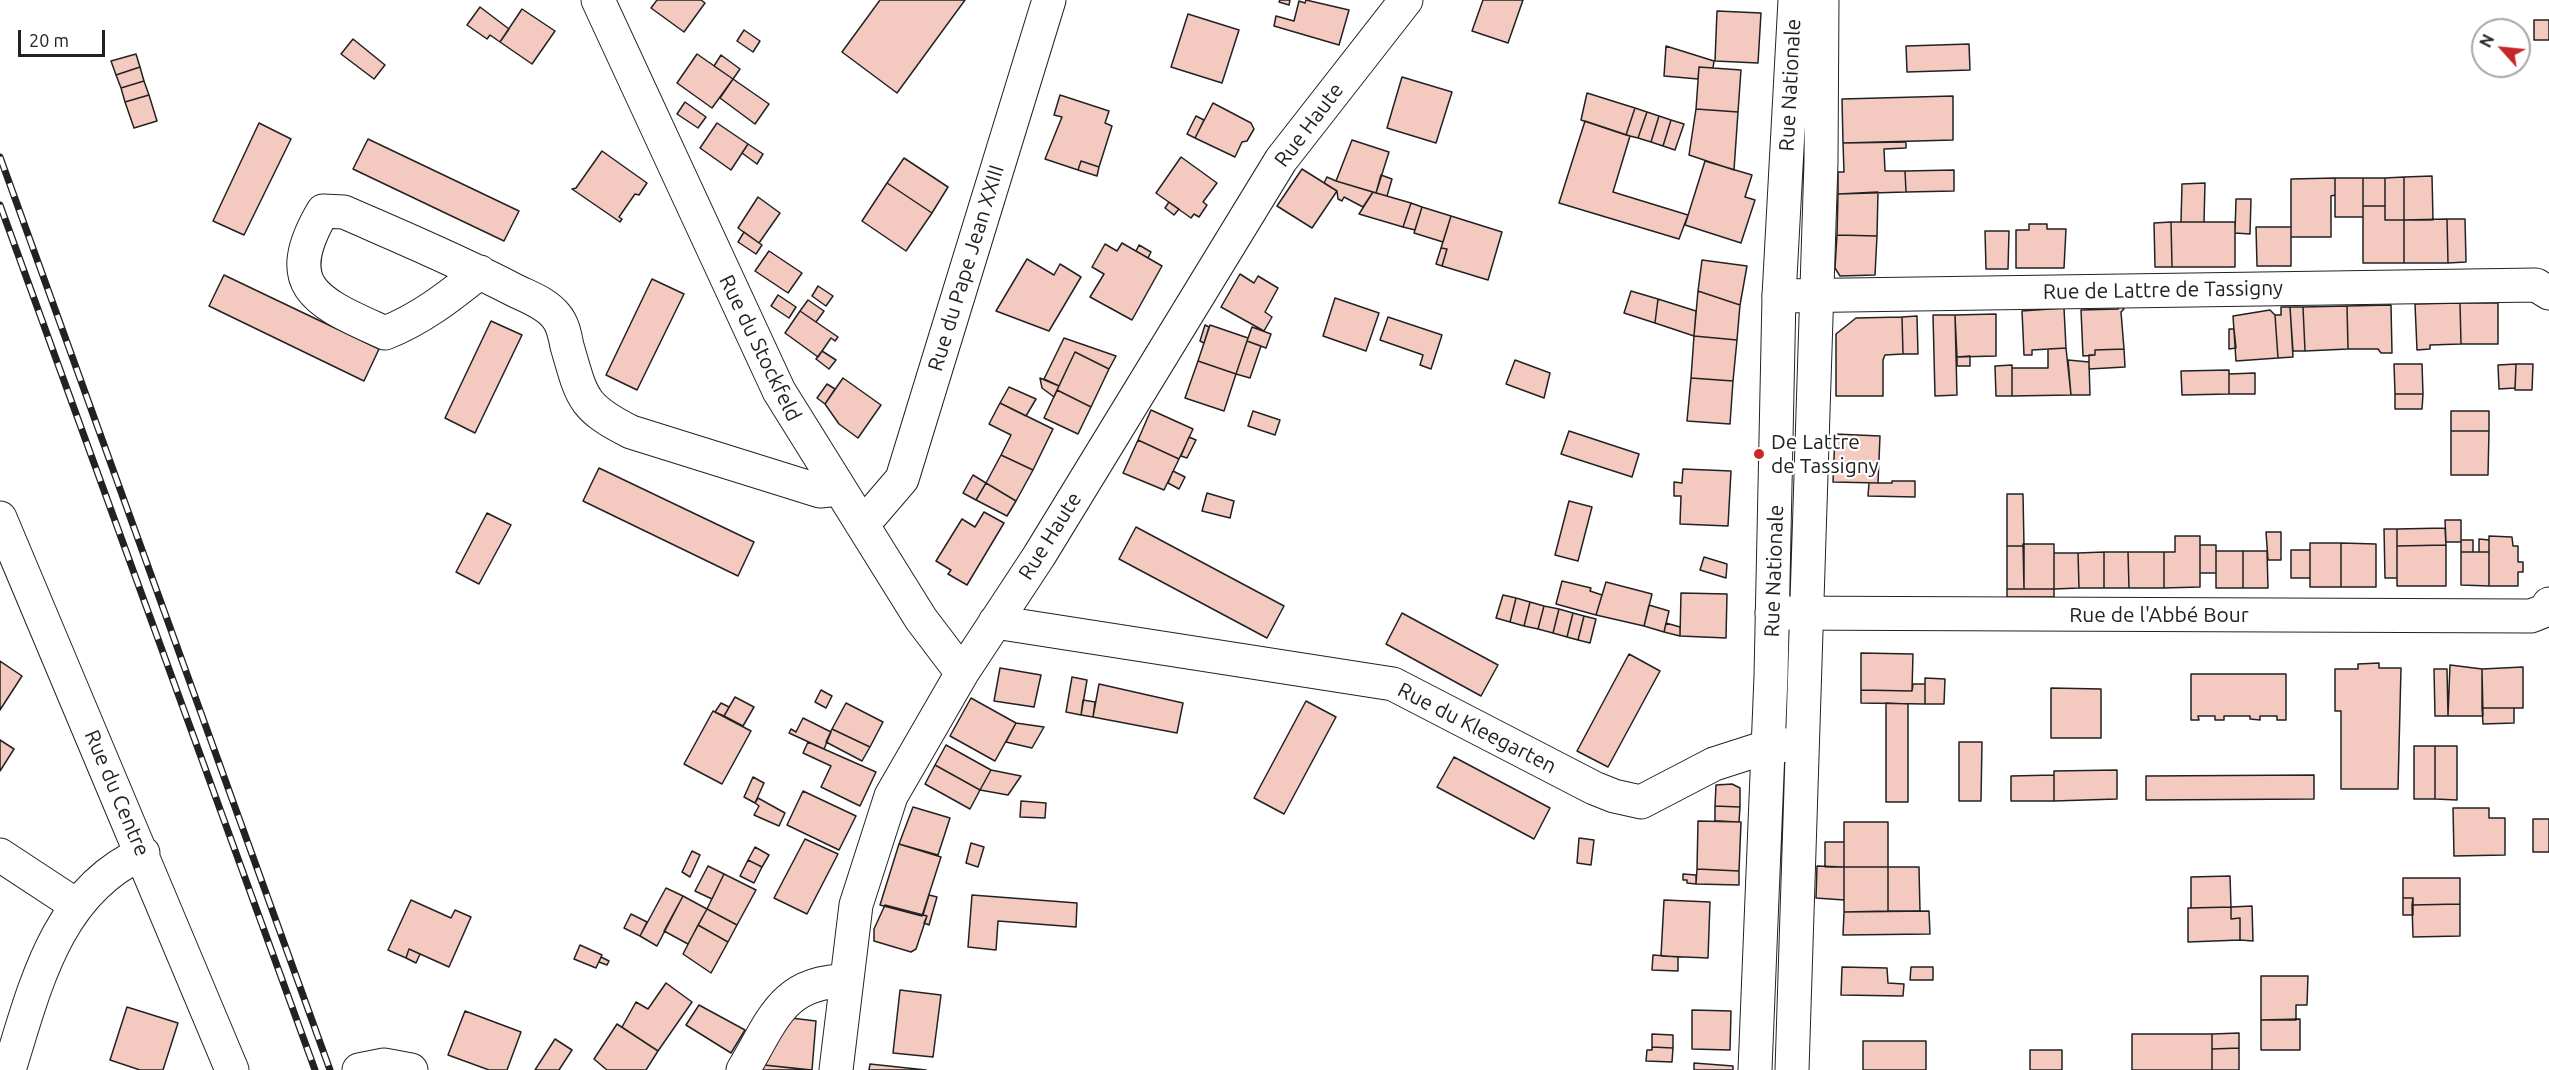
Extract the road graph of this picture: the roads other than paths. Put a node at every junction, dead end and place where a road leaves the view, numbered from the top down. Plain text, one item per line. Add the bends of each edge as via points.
1 (598, 0) edge
2 (1049, 0) edge
3 (1406, 0) edge
4 (1795, 0) edge
5 (1822, 0) edge
6 (480, 272) junction
7 (2547, 291) edge
8 (1779, 296) junction
9 (1817, 296) junction
10 (839, 489) junction
11 (0, 518) edge
12 (861, 523) junction
13 (2548, 607) edge
14 (1772, 613) junction
15 (1807, 614) junction
16 (995, 622) junction
17 (962, 673) junction
18 (1802, 744) junction
19 (1767, 747) junction
20 (143, 853) junction
21 (0, 855) edge
22 (76, 905) junction
23 (846, 981) junction
24 (9, 1070) edge
25 (232, 1070) edge
26 (360, 1070) edge
27 (411, 1070) edge
28 (743, 1070) edge
29 (836, 1070) edge
30 (1755, 1070) edge
31 (1792, 1070) edge

1 - 10 street, Rue du Stockfeld via 779,391
2 - 12 street, Rue du Pape Jean XXIII via 902,479
3 - 16 street, Rue Haute via 1281,160
4 - 8 street, Rue Nationale
5 - 9 street, Rue Nationale
6 - 6 street via 344,212 323,211 309,235 303,269 309,288 329,307 385,333 405,326 435,307
6 - 10 street via 557,316 582,395 608,421 631,432 820,491
7 - 9 street, Rue de Lattre de Tassigny via 2536,285
8 - 9 street, Rue de Lattre de Tassigny
8 - 14 street, Rue Nationale
9 - 15 street, Rue Nationale
10 - 12 street, Rue du Stockfeld
11 - 20 street, Rue du Centre
12 - 17 street, Rue du Stockfeld via 921,619
13 - 15 street, Rue de l'Abbé Bour via 2531,616
14 - 15 street, Rue de l'Abbé Bour
14 - 19 street, Rue Nationale
15 - 18 street, Rue Nationale
16 - 17 street, Rue Haute
16 - 19 street, Rue du Kleegarten via 1393,684 1594,788 1641,802 1714,764
17 - 23 street, Rue Haute via 891,796 856,905
18 - 19 street, Rue du Kleegarten
18 - 31 street, Rue Nationale
19 - 30 street, Rue Nationale
20 - 22 street via 108,873
20 - 25 street, Rue du Centre
21 - 22 street
22 - 24 street via 55,937 42,968
23 - 28 street via 802,988 782,1005
23 - 29 street, Rue Haute
26 - 27 street via 384,1065

